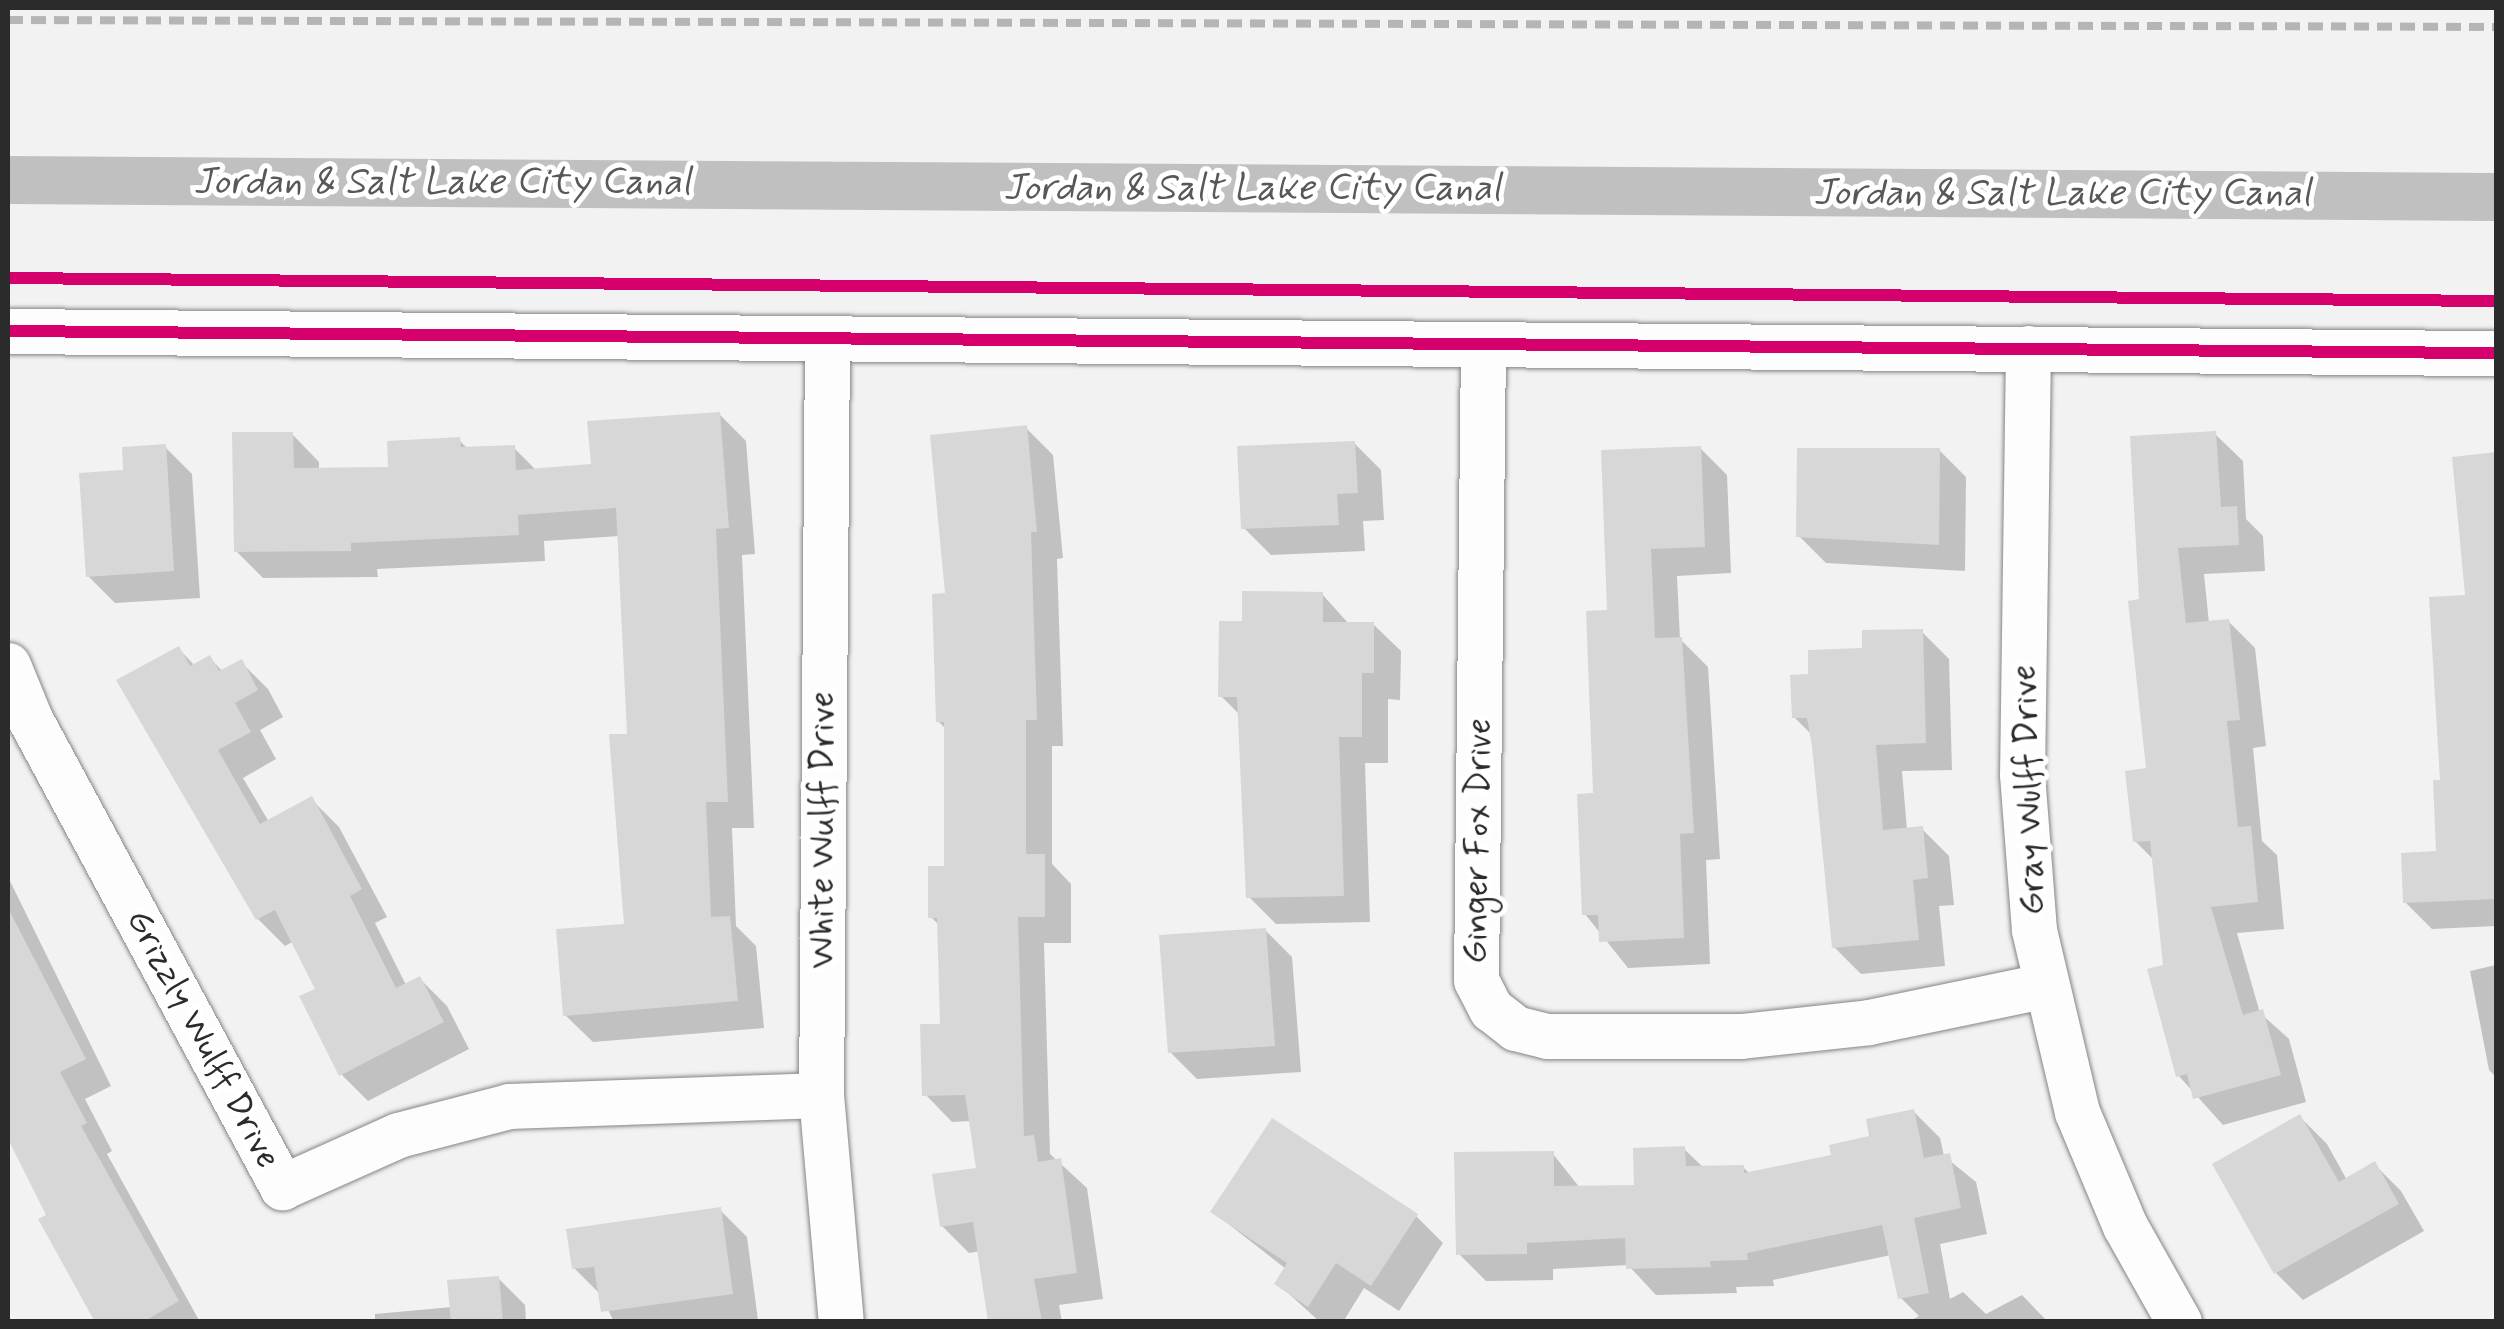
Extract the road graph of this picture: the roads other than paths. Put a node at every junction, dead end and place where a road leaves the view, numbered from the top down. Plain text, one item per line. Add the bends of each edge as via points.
1 (8, 330) edge
2 (827, 338) junction
3 (1484, 344) junction
4 (2028, 348) junction
5 (2496, 353) edge
6 (8, 665) edge
7 (2043, 986) junction
8 (821, 1095) junction
9 (842, 1322) edge
10 (2179, 1322) edge

1 - 2 street
2 - 3 street
2 - 8 street, White Wulff Drive
3 - 4 street
3 - 7 street, Ginger Fox Drive via 1476,980 1491,1008 1516,1028 1547,1036 1741,1036 1869,1022
4 - 5 street
4 - 7 street, Gray Wulff Drive via 2022,774
6 - 8 street, Grizzly Wulff Drive via 282,1187 398,1135 509,1106
7 - 10 street, Gray Wulff Drive via 2076,1112
8 - 9 street, White Wulff Drive

